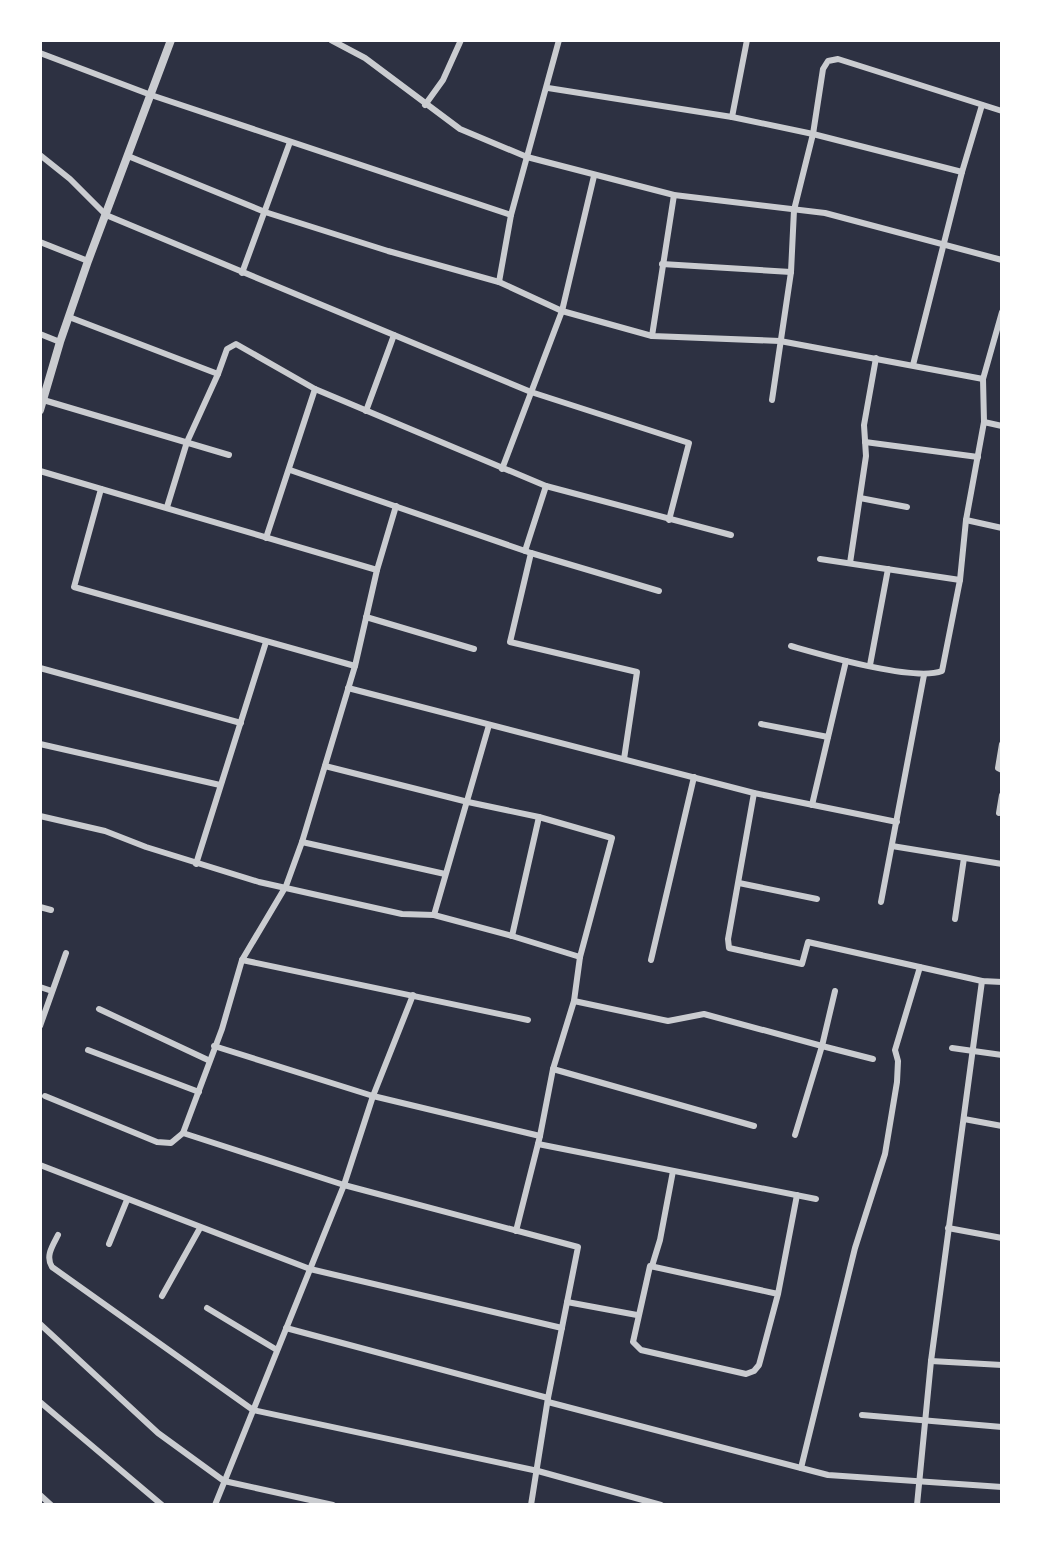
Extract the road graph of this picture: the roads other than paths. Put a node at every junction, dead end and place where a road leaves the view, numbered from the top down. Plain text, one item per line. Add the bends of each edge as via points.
1 (171, 40) edge
2 (331, 40) edge
3 (461, 40) edge
4 (559, 40) edge
5 (747, 40) edge
6 (40, 53) edge
7 (548, 88) junction
8 (151, 95) junction
9 (425, 105) junction
10 (982, 105) junction
11 (1002, 111) edge
12 (732, 117) junction
13 (813, 134) junction
14 (290, 142) junction
15 (40, 155) edge
16 (128, 156) junction
17 (527, 157) junction
18 (962, 172) junction
19 (594, 176) junction
20 (674, 195) junction
21 (794, 210) junction
22 (265, 212) junction
23 (106, 215) junction
24 (510, 215) junction
25 (40, 242) edge
26 (944, 243) junction
27 (1002, 260) edge
28 (88, 261) junction
29 (663, 264) junction
30 (242, 272) junction
31 (791, 272) junction
32 (499, 282) junction
33 (562, 311) junction
34 (1002, 312) edge
35 (69, 317) junction
36 (40, 334) edge
37 (394, 335) junction
38 (652, 336) junction
39 (779, 341) junction
40 (60, 342) junction
41 (992, 345) junction
42 (1002, 347) edge
43 (876, 358) junction
44 (913, 365) junction
45 (218, 374) junction
46 (983, 379) junction
47 (315, 389) junction
48 (531, 392) junction
49 (42, 400) edge
50 (772, 400) dead end
51 (40, 410) edge
52 (366, 411) junction
53 (984, 422) junction
54 (1002, 426) edge
55 (187, 442) junction
56 (865, 442) junction
57 (229, 455) dead end
58 (978, 457) junction
59 (502, 469) junction
60 (290, 470) junction
61 (40, 471) edge
62 (546, 486) junction
63 (101, 489) junction
64 (860, 498) junction
65 (396, 506) junction
66 (908, 506) dead end
67 (167, 507) junction
68 (669, 520) junction
69 (966, 520) junction
70 (1002, 528) edge
71 (731, 535) dead end
72 (266, 538) junction
73 (528, 552) junction
74 (820, 559) dead end
75 (850, 563) junction
76 (888, 569) junction
77 (377, 570) junction
78 (960, 580) junction
79 (659, 592) dead end
80 (366, 617) junction
81 (266, 642) junction
82 (791, 646) dead end
83 (474, 649) dead end
84 (846, 661) junction
85 (870, 665) junction
86 (355, 666) junction
87 (40, 668) edge
88 (924, 675) junction
89 (348, 688) junction
90 (241, 723) junction
91 (761, 724) dead end
92 (489, 725) junction
93 (828, 737) junction
94 (40, 744) edge
95 (1002, 744) edge
96 (624, 760) junction
97 (325, 766) junction
98 (1002, 770) edge
99 (694, 776) junction
100 (220, 785) junction
101 (754, 793) junction
102 (1002, 795) edge
103 (468, 802) junction
104 (812, 805) junction
105 (999, 813) dead end
106 (40, 816) edge
107 (539, 817) junction
108 (897, 822) junction
109 (302, 842) junction
110 (892, 846) junction
111 (964, 858) junction
112 (196, 864) junction
113 (1002, 864) edge
114 (445, 874) junction
115 (739, 883) junction
116 (286, 886) junction
117 (817, 898) dead end
118 (881, 902) dead end
119 (40, 907) edge
120 (51, 910) dead end
121 (434, 915) junction
122 (955, 919) dead end
123 (512, 936) junction
124 (66, 953) dead end
125 (580, 957) junction
126 (243, 960) junction
127 (651, 960) dead end
128 (920, 967) junction
129 (982, 981) junction
130 (1002, 982) edge
131 (40, 987) edge
132 (52, 991) junction
133 (835, 991) dead end
134 (413, 995) junction
135 (574, 1001) junction
136 (99, 1009) dead end
137 (528, 1020) dead end
138 (40, 1026) edge
139 (215, 1046) junction
140 (822, 1046) junction
141 (952, 1048) dead end
142 (88, 1049) dead end
143 (972, 1050) junction
144 (1002, 1055) edge
145 (873, 1059) dead end
146 (208, 1060) junction
147 (553, 1069) junction
148 (199, 1092) junction
149 (45, 1096) dead end
150 (373, 1096) junction
151 (964, 1119) junction
152 (754, 1126) dead end
153 (1002, 1126) edge
154 (183, 1133) junction
155 (795, 1135) dead end
156 (540, 1136) junction
157 (538, 1144) junction
158 (40, 1165) edge
159 (673, 1171) junction
160 (344, 1185) junction
161 (797, 1195) junction
162 (816, 1199) dead end
163 (127, 1200) junction
164 (200, 1228) junction
165 (948, 1228) junction
166 (516, 1231) junction
167 (58, 1235) dead end
168 (1002, 1238) edge
169 (109, 1244) dead end
170 (652, 1266) junction
171 (310, 1269) junction
172 (778, 1294) junction
173 (162, 1296) dead end
174 (567, 1301) junction
175 (207, 1308) dead end
176 (637, 1315) junction
177 (40, 1324) edge
178 (286, 1328) junction
179 (562, 1328) junction
180 (277, 1350) junction
181 (931, 1362) junction
182 (1002, 1365) edge
183 (548, 1400) junction
184 (40, 1402) edge
185 (253, 1410) junction
186 (862, 1415) dead end
187 (924, 1420) junction
188 (1002, 1427) edge
189 (802, 1468) junction
190 (538, 1471) junction
191 (224, 1481) junction
192 (919, 1482) junction
193 (1002, 1486) edge
194 (40, 1495) edge
195 (51, 1505) edge
196 (162, 1505) edge
197 (215, 1505) edge
198 (333, 1505) edge
199 (531, 1505) edge
200 (661, 1505) edge
201 (916, 1505) edge

1 - 8 street
2 - 9 street via 365,58
3 - 9 street via 443,80
4 - 7 street
5 - 12 street
6 - 8 street
7 - 12 street
7 - 17 street
8 - 14 street
8 - 16 street
9 - 17 street via 460,129
10 - 11 street
10 - 13 street via 838,59 828,61 823,69
10 - 18 street
12 - 13 street
13 - 18 street
13 - 21 street
14 - 22 street
14 - 24 street
15 - 23 street
16 - 22 street
16 - 23 street
17 - 19 street
17 - 24 street
18 - 26 street
19 - 20 street
19 - 33 street
20 - 21 street
20 - 29 street
21 - 26 street via 825,213
21 - 31 street
22 - 30 street
22 - 32 street
23 - 28 street
23 - 30 street
24 - 32 street
25 - 28 street
26 - 27 street
26 - 44 street
28 - 35 street
29 - 31 street
29 - 38 street
30 - 37 street
31 - 39 street
32 - 33 street
33 - 38 street
33 - 48 street
34 - 41 street
35 - 40 street
35 - 45 street
36 - 40 street
37 - 48 street
37 - 52 street
38 - 39 street
39 - 43 street
39 - 50 street
40 - 49 street
41 - 42 street
41 - 46 street
43 - 44 street
43 - 56 street
44 - 46 street
45 - 47 street via 227,348 236,344
45 - 55 street
46 - 53 street
47 - 52 street
47 - 60 street
48 - 59 street
48 - 68 street via 689,443
49 - 51 street
49 - 55 street
52 - 59 street
53 - 54 street
53 - 58 street
55 - 57 street
55 - 67 street
56 - 58 street
56 - 64 street
58 - 69 street
59 - 62 street
60 - 65 street
60 - 72 street
61 - 63 street
62 - 68 street
62 - 73 street
63 - 67 street
63 - 81 street via 74,587
64 - 66 street
64 - 75 street
65 - 73 street
65 - 77 street
67 - 72 street
68 - 71 street
69 - 70 street
69 - 78 street
72 - 77 street
73 - 79 street
73 - 96 street via 510,642 637,672
74 - 75 street
75 - 76 street
76 - 78 street
76 - 85 street
77 - 80 street
78 - 88 street via 943,671
80 - 83 street
80 - 86 street
81 - 86 street
81 - 90 street
82 - 84 street
84 - 85 street
84 - 93 street
85 - 88 street
86 - 89 street
87 - 90 street
88 - 108 street
89 - 92 street
89 - 97 street
90 - 100 street
91 - 93 street
92 - 96 street
92 - 103 street
93 - 104 street
94 - 100 street
95 - 98 street via 998,768
96 - 99 street
97 - 103 street
97 - 109 street
99 - 101 street
99 - 127 street
100 - 112 street
101 - 104 street
101 - 115 street
102 - 105 street
103 - 107 street
103 - 114 street
104 - 108 street
106 - 112 street via 105,831
107 - 123 street
107 - 125 street via 612,838
108 - 110 street
109 - 114 street
109 - 116 street
110 - 111 street
110 - 118 street
111 - 113 street
111 - 122 street
112 - 116 street
114 - 121 street
115 - 117 street
115 - 128 street via 729,948 802,964 808,942
116 - 121 street via 402,914
116 - 126 street
119 - 120 street
121 - 123 street
123 - 125 street
124 - 132 street
125 - 135 street
126 - 134 street
126 - 139 street
128 - 129 street
128 - 189 street via 895,1050 897,1082 885,1154 855,1248
129 - 130 street
129 - 143 street
131 - 132 street
132 - 138 street
133 - 140 street
134 - 137 street
134 - 150 street
135 - 140 street via 668,1021 704,1014
135 - 147 street
136 - 146 street
139 - 146 street
139 - 150 street
140 - 145 street
140 - 155 street
141 - 143 street
142 - 148 street
143 - 144 street
143 - 151 street
146 - 148 street
147 - 152 street
147 - 156 street
148 - 154 street
149 - 154 street via 157,1142 172,1143
150 - 156 street
150 - 160 street
151 - 153 street
151 - 165 street
154 - 160 street
156 - 157 street
157 - 159 street
157 - 166 street
158 - 163 street
159 - 161 street
159 - 170 street
160 - 166 street
160 - 171 street
161 - 162 street
161 - 172 street
163 - 164 street
163 - 169 street
164 - 171 street
164 - 173 street
165 - 168 street
165 - 181 street
166 - 174 street via 578,1247
167 - 185 street via 49,1258 52,1267
170 - 172 street
170 - 176 street
171 - 178 street
171 - 179 street
172 - 176 street via 759,1365 746,1374 641,1350 633,1342
174 - 176 street
174 - 179 street
175 - 180 street
177 - 191 street via 158,1433
178 - 180 street
178 - 183 street
179 - 183 street
180 - 185 street
181 - 182 street
181 - 187 street
183 - 189 street
183 - 190 street
184 - 196 street
185 - 190 street
185 - 191 street
186 - 187 street
187 - 188 street
187 - 192 street
189 - 192 street via 828,1475
190 - 199 street
190 - 200 street
191 - 197 street
191 - 198 street
192 - 193 street
192 - 201 street
194 - 195 street

